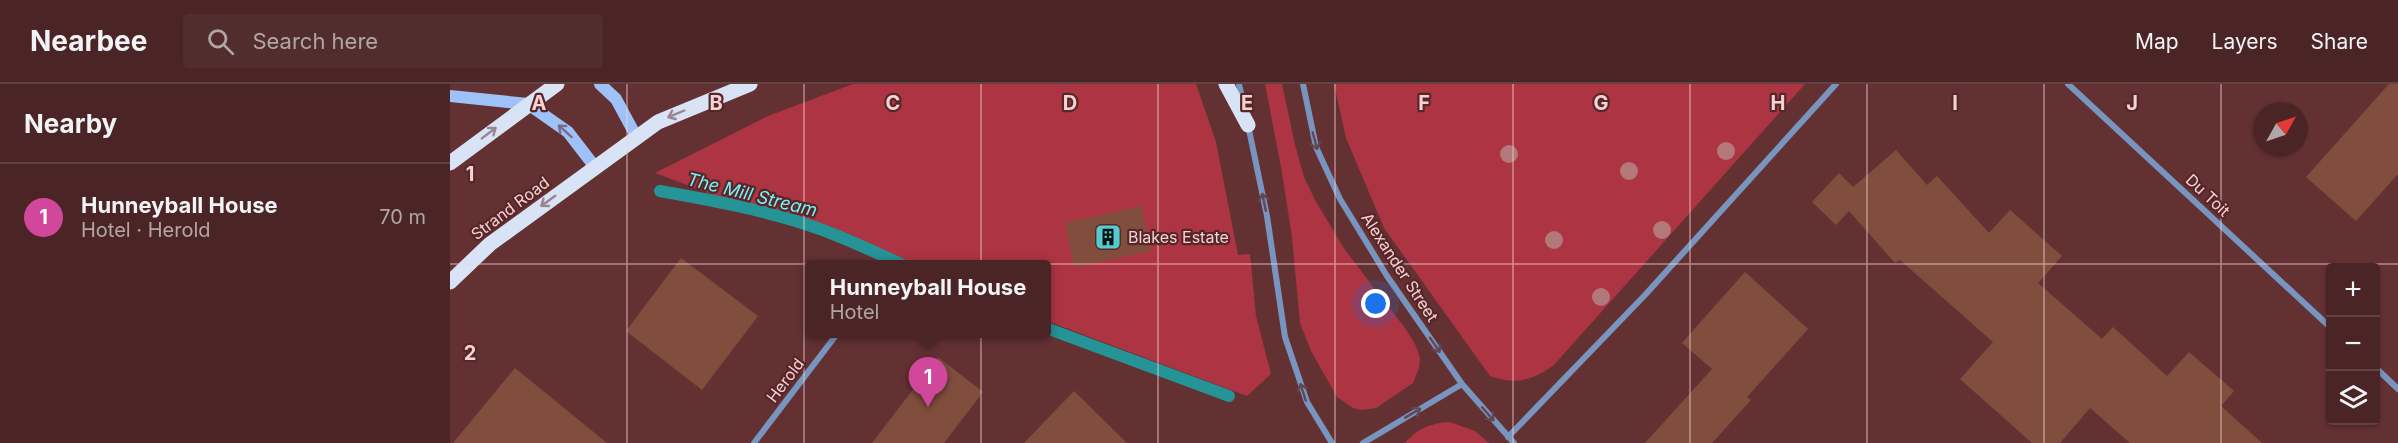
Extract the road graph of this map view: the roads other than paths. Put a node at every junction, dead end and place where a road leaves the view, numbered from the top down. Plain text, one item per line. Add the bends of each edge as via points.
1 (557, 84) edge
2 (600, 84) edge
3 (750, 84) edge
4 (1226, 84) edge
5 (1239, 84) edge
6 (1303, 84) edge
7 (1836, 84) edge
8 (2068, 84) edge
9 (450, 96) edge
10 (528, 104) junction
11 (1248, 125) junction
12 (637, 138) junction
13 (450, 163) edge
14 (595, 167) junction
15 (450, 282) edge
16 (2326, 322) edge
17 (833, 338) edge
18 (2379, 371) edge
19 (1462, 384) junction
20 (2398, 389) edge
21 (1508, 437) junction
22 (754, 443) edge
23 (1332, 443) edge
24 (1363, 443) edge
25 (1514, 443) edge

1 - 10 main road
2 - 12 main road via 616,99
3 -> 12 main road, Strand Road via 658,122
4 - 11 main road
5 - 11 street
6 -> 19 street, Alexander Street via 1316,147 1340,199 1387,276
7 - 21 street via 1645,295
8 - 16 street, Du Toit
9 - 10 main road
13 -> 10 main road
14 -> 10 main road via 568,132
23 -> 11 street via 1307,402 1285,337 1267,216
12 - 14 main road, Strand Road
14 -> 15 main road, Strand Road via 490,244
17 - 22 street, Herold
18 - 20 street
19 -> 21 street, Alexander Street
24 -> 19 street
21 - 25 street, Alexander Street

